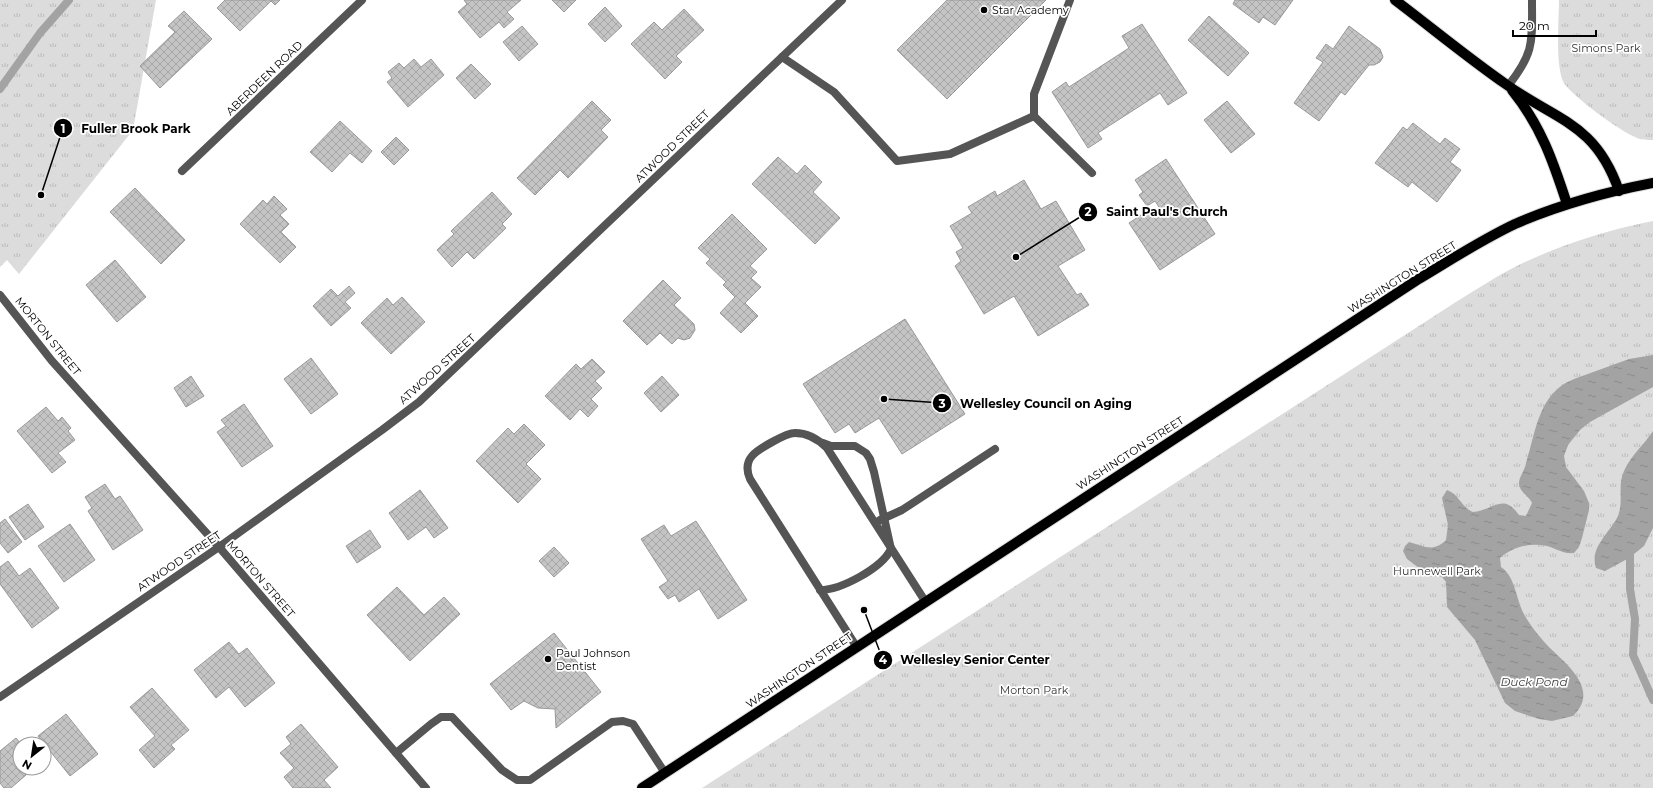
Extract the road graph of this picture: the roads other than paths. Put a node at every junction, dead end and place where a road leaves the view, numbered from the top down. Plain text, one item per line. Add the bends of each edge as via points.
1 (362, 0) edge
2 (842, 0) edge
3 (1070, 0) edge
4 (1395, 0) edge
5 (1532, 0) edge
6 (782, 57) junction
7 (1508, 86) junction
8 (1034, 116) junction
9 (182, 172) dead end
10 (1092, 173) dead end
11 (1653, 183) edge
12 (1619, 191) junction
13 (1567, 204) junction
14 (0, 295) edge
15 (820, 441) junction
16 (995, 449) dead end
17 (884, 518) junction
18 (874, 522) junction
19 (219, 547) junction
20 (891, 549) junction
21 (820, 590) junction
22 (925, 601) junction
23 (856, 646) junction
24 (0, 697) edge
25 (396, 753) junction
26 (666, 773) junction
27 (426, 788) edge
28 (642, 788) edge

1 - 9 street, ABERDEEN ROAD
2 - 6 street, ATWOOD STREET
3 - 8 street via 1034,94
4 - 7 main road
5 - 7 street via 1530,47 1526,61
6 - 8 street via 834,92 897,161 950,154
6 - 19 street, ATWOOD STREET via 418,402
7 - 12 main road via 1556,114 1586,137 1606,160
7 - 13 main road via 1540,131
8 - 10 street
11 - 12 main road, WASHINGTON STREET
12 - 13 main road, WASHINGTON STREET
13 - 22 main road, WASHINGTON STREET via 1514,225 1417,280
14 - 19 street, MORTON STREET via 52,361
15 - 17 street via 831,446 855,446 866,453 873,465
15 - 18 street
15 - 21 street via 805,434 788,433 752,456 748,465 750,480
16 - 17 street via 902,510
17 - 18 street
17 - 20 street
18 - 20 street
19 - 24 street, ATWOOD STREET
19 - 25 street, MORTON STREET
20 - 21 street via 881,561 859,576 844,584
20 - 22 street
21 - 23 street
22 - 23 main road, WASHINGTON STREET
23 - 26 main road, WASHINGTON STREET
25 - 26 street via 441,717 452,717 502,770 517,780 530,780 612,722 623,721 633,724
25 - 27 street, MORTON STREET
26 - 28 main road, WASHINGTON STREET

